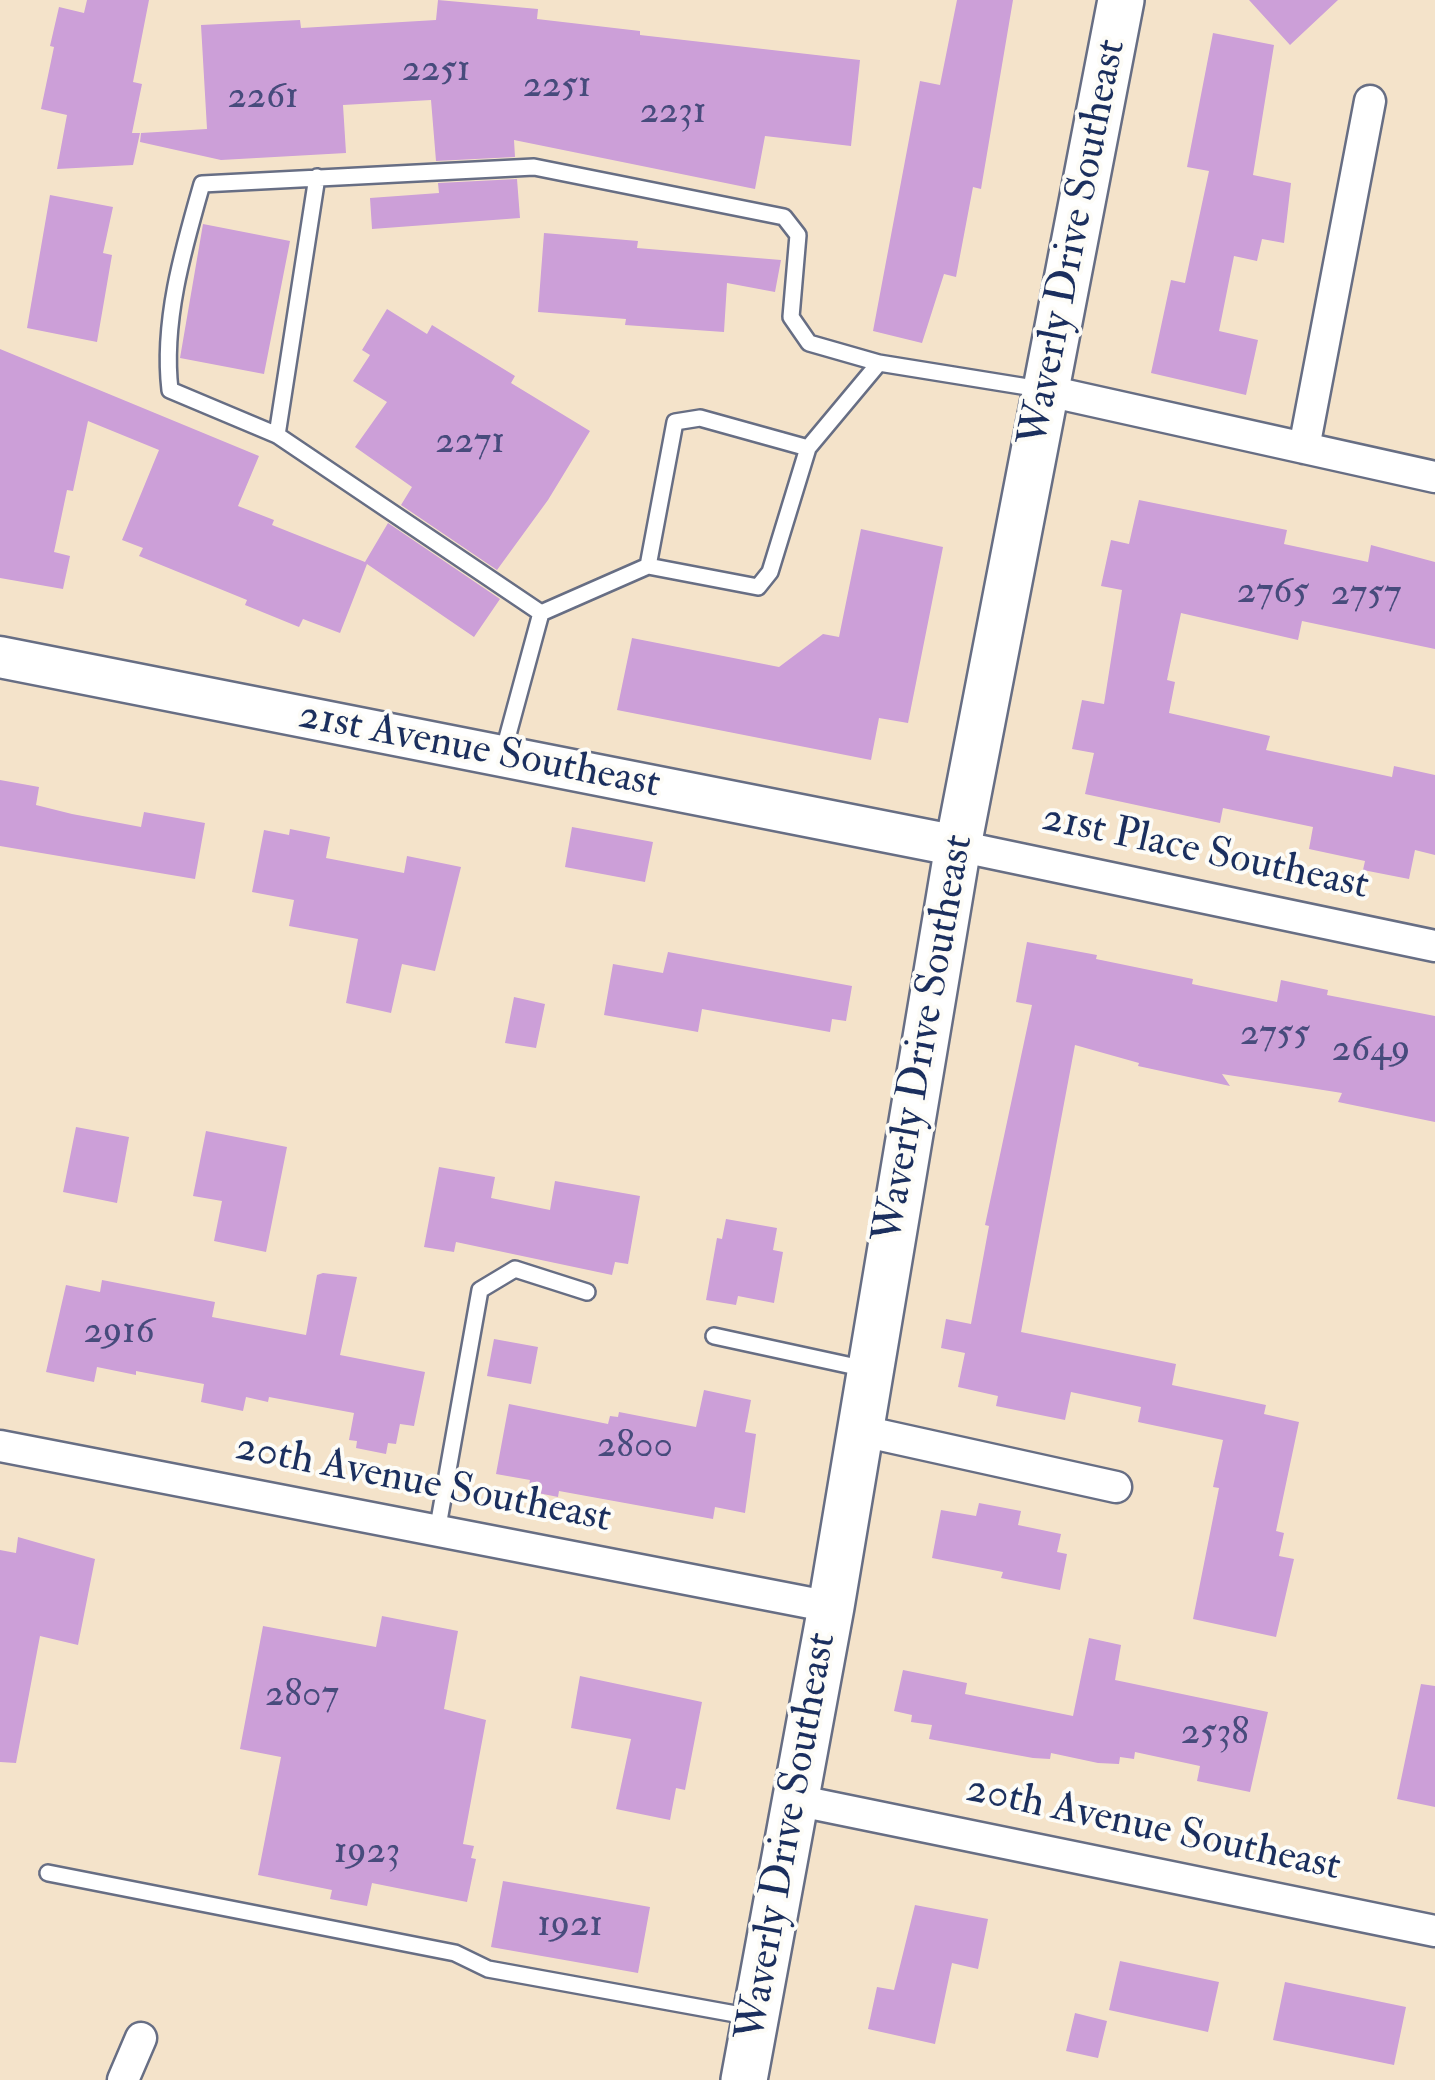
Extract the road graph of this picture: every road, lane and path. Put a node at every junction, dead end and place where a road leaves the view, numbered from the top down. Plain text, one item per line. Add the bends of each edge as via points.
1 (1122, 0) edge
2 (1370, 101) dead end
3 (317, 177) junction
4 (880, 363) junction
5 (1048, 390) junction
6 (277, 436) junction
7 (808, 448) junction
8 (1304, 448) junction
9 (1435, 477) edge
10 (648, 566) junction
11 (541, 612) junction
12 (0, 657) edge
13 (502, 757) junction
14 (958, 846) junction
15 (1435, 946) edge
16 (588, 1292) dead end
17 (714, 1336) dead end
18 (870, 1369) junction
19 (858, 1430) junction
20 (0, 1446) edge
21 (1116, 1487) dead end
22 (437, 1532) junction
23 (831, 1607) junction
24 (794, 1800) junction
25 (48, 1873) dead end
26 (1435, 1931) edge
27 (756, 2018) junction
28 (141, 2038) dead end
29 (123, 2080) edge
30 (744, 2080) edge

1 - 5 main road, Waverly Drive Southeast
2 - 8 street
3 - 4 lane via 534,167 784,217 798,235 791,317 809,343
3 - 6 lane
3 - 6 lane via 202,184 166,352 170,390
4 - 5 lane
4 - 7 lane
5 - 8 street
5 - 14 main road, Waverly Drive Southeast
6 - 11 lane
7 - 10 lane via 770,572 758,587
7 - 10 lane via 700,418 675,422
8 - 9 street
10 - 11 lane
11 - 13 lane
12 - 13 street, 21st Avenue Southeast
13 - 14 street, 21st Avenue Southeast
14 - 15 street, 21st Place Southeast
14 - 18 main road, Waverly Drive Southeast
16 - 22 lane via 516,1268 480,1290
17 - 18 lane
18 - 19 main road, Waverly Drive Southeast
19 - 21 street
19 - 23 main road, Waverly Drive Southeast
20 - 22 street, 20th Avenue Southeast
22 - 23 street, 20th Avenue Southeast
23 - 24 main road, Waverly Drive Southeast
24 - 26 street, 20th Avenue Southeast
24 - 27 main road, Waverly Drive Southeast
25 - 27 lane via 455,1953 488,1969
27 - 30 main road, Waverly Drive Southeast
28 - 29 street

